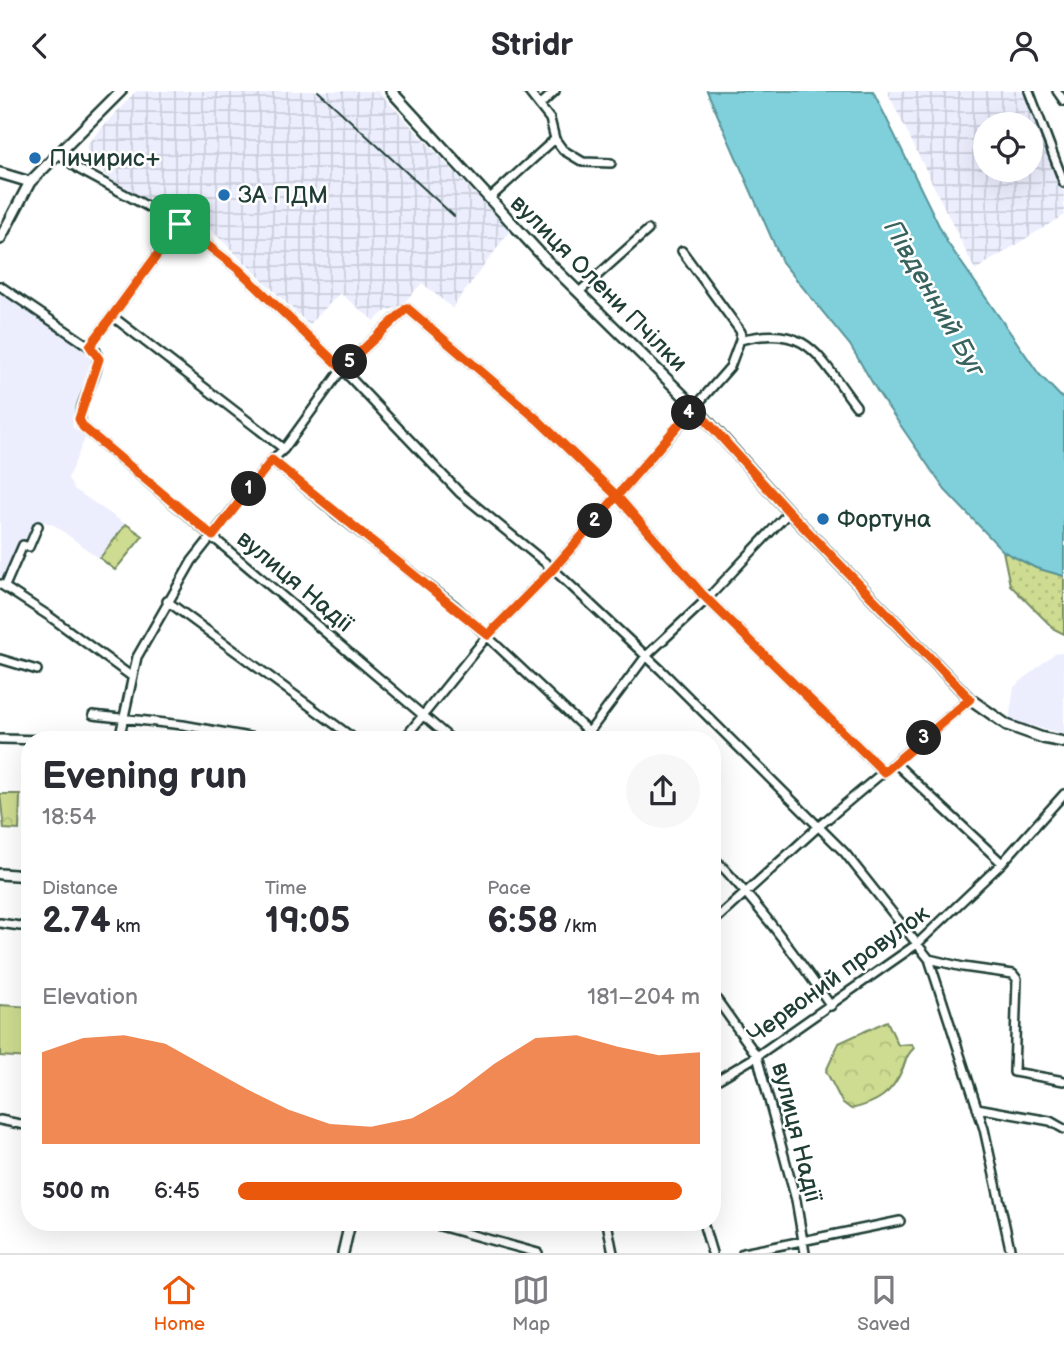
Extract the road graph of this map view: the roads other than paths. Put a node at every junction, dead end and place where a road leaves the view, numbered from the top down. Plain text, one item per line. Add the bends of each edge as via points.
1 (121, 91) edge
2 (391, 91) edge
3 (528, 91) edge
4 (555, 91) edge
5 (1029, 91) edge
6 (1057, 91) edge
7 (1064, 101) edge
8 (540, 104) junction
9 (555, 139) junction
10 (60, 155) junction
11 (611, 163) dead end
12 (0, 173) edge
13 (30, 182) junction
14 (1064, 183) edge
15 (489, 199) junction
16 (180, 224) junction
17 (648, 230) dead end
18 (0, 239) edge
19 (682, 251) dead end
20 (0, 286) edge
21 (579, 292) junction
22 (112, 316) junction
23 (740, 340) junction
24 (90, 346) junction
25 (342, 369) junction
26 (694, 407) junction
27 (856, 407) dead end
28 (284, 449) junction
29 (272, 460) junction
30 (617, 496) junction
31 (789, 512) junction
32 (38, 526) dead end
33 (213, 536) junction
34 (553, 569) junction
35 (2, 585) edge
36 (708, 597) junction
37 (167, 601) junction
38 (488, 635) junction
39 (646, 656) junction
40 (0, 659) edge
41 (37, 670) dead end
42 (131, 676) junction
43 (970, 699) junction
44 (422, 714) junction
45 (93, 715) dead end
46 (126, 718) junction
47 (122, 731) edge
48 (209, 731) edge
49 (344, 731) edge
50 (409, 731) edge
51 (442, 731) edge
52 (587, 731) edge
53 (590, 731) edge
54 (0, 739) edge
55 (21, 739) edge
56 (1064, 741) edge
57 (895, 763) junction
58 (884, 772) junction
59 (1064, 794) edge
60 (818, 827) junction
61 (1002, 863) junction
62 (721, 866) edge
63 (0, 874) edge
64 (21, 875) edge
65 (747, 893) junction
66 (721, 915) edge
67 (0, 923) edge
68 (20, 926) dead end
69 (917, 944) junction
70 (929, 959) junction
71 (721, 1006) edge
72 (831, 1006) junction
73 (757, 1056) junction
74 (721, 1078) edge
75 (1064, 1081) edge
76 (977, 1108) junction
77 (0, 1120) edge
78 (21, 1124) edge
79 (1064, 1129) edge
80 (900, 1221) dead end
81 (348, 1231) edge
82 (458, 1231) edge
83 (609, 1231) edge
84 (705, 1231) edge
85 (803, 1240) junction
86 (343, 1253) edge
87 (538, 1253) edge
88 (613, 1253) edge
89 (712, 1253) edge
90 (743, 1253) edge
91 (804, 1253) edge
92 (1010, 1253) edge

1 - 10 street
2 - 15 street, вулиця Олени Пчілки
3 - 8 street
4 - 8 street
5 - 14 street
6 - 7 street
8 - 9 street
9 - 11 street via 579,161
9 - 15 street
10 - 13 street
10 - 16 street
12 - 13 street
13 - 18 street
15 - 21 street, вулиця Олени Пчілки
16 - 22 street
16 - 25 street via 238,269
17 - 21 street
19 - 23 street via 741,332
20 - 24 street
21 - 26 street, вулиця Олени Пчілки
22 - 24 street
22 - 28 street
23 - 26 street via 730,367
23 - 27 street via 773,333 801,340
24 - 33 street, вулиця Надії via 99,359 80,423
25 - 28 street
25 - 30 street via 407,308 538,420
25 - 34 street via 460,493
26 - 30 street
26 - 31 street, вулиця Олени Пчілки
28 - 29 street
29 - 33 street
29 - 38 street
30 - 34 street
30 - 36 street
31 - 36 street
31 - 43 street, вулиця Олени Пчілки
32 - 35 street
33 - 37 street
33 - 44 street, вулиця Надії
34 - 38 street
34 - 39 street
35 - 42 street
36 - 39 street
36 - 58 street
37 - 42 street
37 - 49 street
38 - 44 street
38 - 52 street
39 - 53 street
39 - 60 street
40 - 41 street
42 - 46 street
43 - 56 street, вулиця Олени Пчілки via 1007,725
43 - 57 street
44 - 50 street
44 - 51 street, вулиця Надії
45 - 46 street
46 - 47 street
46 - 48 street
54 - 55 street
57 - 58 street
57 - 61 street
58 - 60 street
59 - 61 street, Червоний провулок
60 - 65 street
60 - 69 street via 845,853
61 - 69 street, Червоний провулок
62 - 65 street
63 - 64 street
65 - 66 street
65 - 72 street
67 - 68 street
69 - 70 street
69 - 72 street, Червоний провулок
70 - 75 street via 1013,974 1017,979 1014,1072
70 - 76 street
71 - 73 street, вулиця Надії
72 - 73 street, Червоний провулок
73 - 74 street, Червоний провулок
73 - 85 street, вулиця Надії via 776,1117
76 - 79 street via 1050,1121
76 - 92 street
77 - 78 street
80 - 85 street
81 - 86 street
82 - 87 street
83 - 88 street
84 - 89 street
85 - 90 street
85 - 91 street, вулиця Надії

